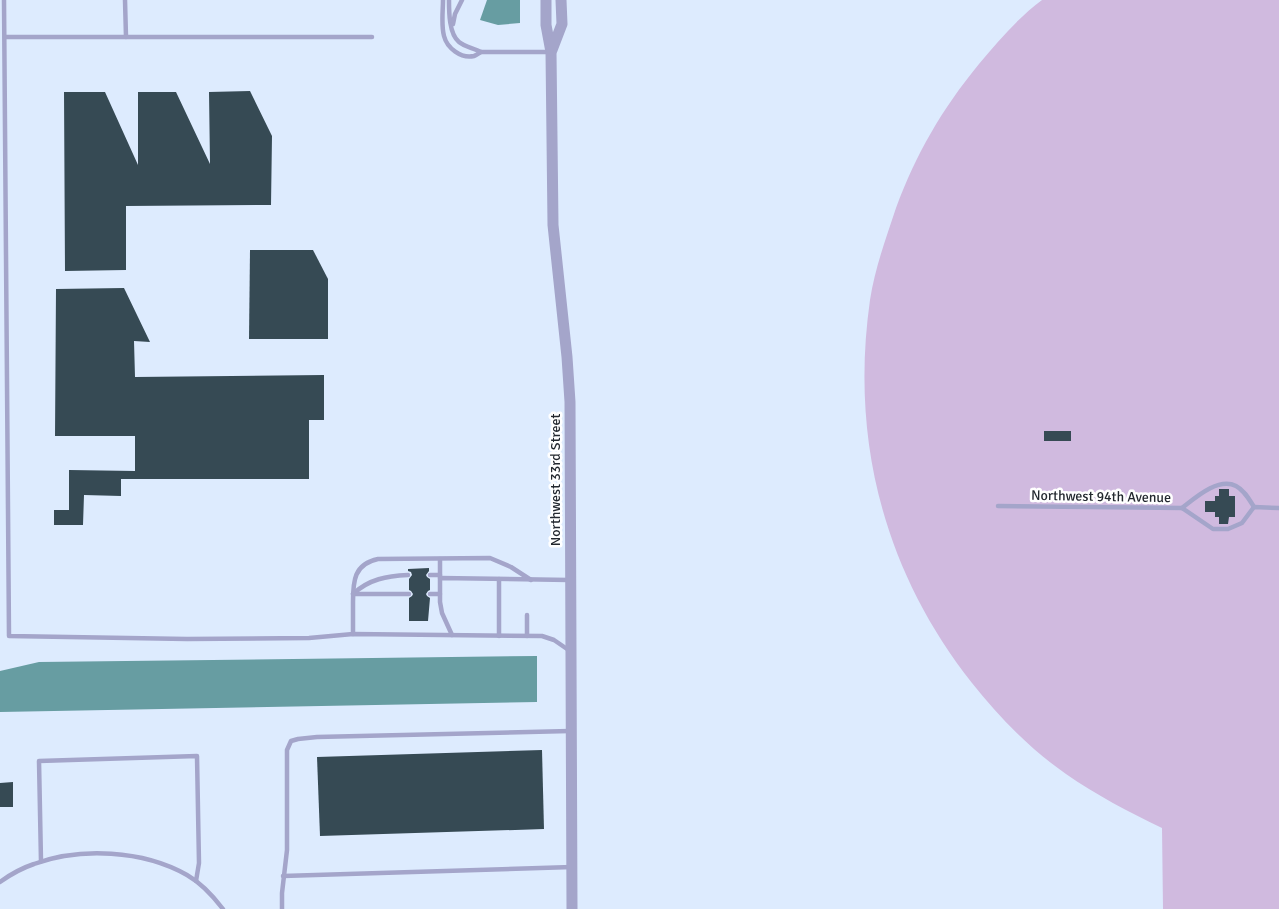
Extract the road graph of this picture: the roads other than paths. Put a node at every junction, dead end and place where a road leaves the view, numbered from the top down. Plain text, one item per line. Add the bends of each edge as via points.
1 (4, 0) edge
2 (126, 0) edge
3 (443, 0) edge
4 (449, 0) edge
5 (462, 0) edge
6 (546, 0) edge
7 (562, 0) edge
8 (452, 27) junction
9 (4, 37) junction
10 (126, 37) junction
11 (372, 37) dead end
12 (481, 52) junction
13 (551, 52) junction
14 (998, 506) dead end
15 (1254, 507) junction
16 (1182, 508) junction
17 (1279, 508) edge
18 (440, 559) junction
19 (408, 575) dead end
20 (430, 575) dead end
21 (440, 577) junction
22 (499, 579) junction
23 (531, 580) junction
24 (571, 580) junction
25 (353, 594) junction
26 (409, 594) dead end
27 (430, 594) dead end
28 (440, 594) junction
29 (527, 615) dead end
30 (353, 634) junction
31 (452, 635) junction
32 (499, 636) junction
33 (528, 636) junction
34 (571, 651) junction
35 (571, 732) junction
36 (42, 861) junction
37 (572, 867) junction
38 (283, 876) junction
39 (0, 882) edge
40 (196, 882) junction
41 (223, 909) edge
42 (282, 909) edge
43 (572, 909) edge

1 - 9 lane
2 - 10 lane
3 - 12 lane via 443,30 451,48 460,54 474,56
4 - 8 lane
5 - 8 lane
6 - 13 street, Northwest 33rd Street
7 - 13 street, Northwest 33rd Street via 562,24
8 - 12 lane via 458,41
9 - 10 lane
9 - 30 lane via 9,636 309,638
10 - 11 lane
12 - 13 lane
13 - 24 street, Northwest 33rd Street via 553,224 570,402
14 - 16 lane, Northwest 94th Avenue
15 - 16 lane, Northwest 94th Avenue via 1242,523 1228,530 1213,529
15 - 16 lane via 1235,485 1222,484 1211,487
15 - 17 lane
18 - 21 lane
18 - 23 lane via 494,559
18 - 25 lane via 371,561 364,564 356,575
19 - 25 lane via 384,577
20 - 21 lane
21 - 22 lane
21 - 28 lane
22 - 23 lane
22 - 32 lane
23 - 24 lane
24 - 34 street, Northwest 33rd Street
25 - 26 lane
25 - 30 lane
27 - 28 lane
28 - 31 lane via 442,614
29 - 33 lane
30 - 31 lane
31 - 32 lane
32 - 33 lane
33 - 34 lane via 548,638
34 - 35 street, Northwest 33rd Street
35 - 37 street, Northwest 33rd Street
35 - 38 lane via 317,737 290,741 287,850
36 - 39 lane via 22,868
36 - 40 lane via 86,854 129,855 163,864
36 - 40 lane via 39,761 197,756 199,864
37 - 38 lane
37 - 43 street, Northwest 33rd Street
38 - 42 lane
40 - 41 lane

